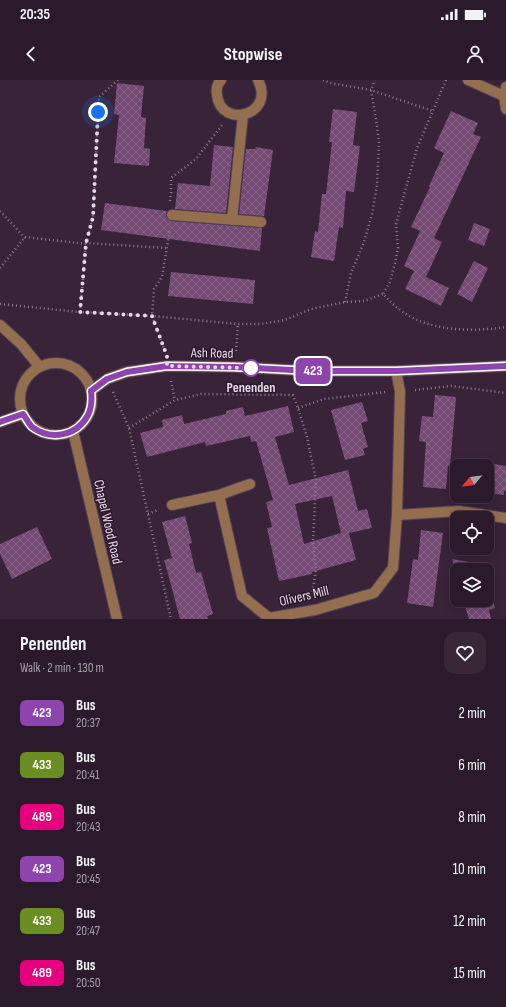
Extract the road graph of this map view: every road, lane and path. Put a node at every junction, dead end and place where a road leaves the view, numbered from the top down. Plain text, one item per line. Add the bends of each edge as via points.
1 (118, 80) edge
2 (220, 80) edge
3 (258, 80) edge
4 (323, 80) edge
5 (375, 80) edge
6 (446, 80) edge
7 (468, 80) edge
8 (370, 90) junction
9 (505, 92) edge
10 (506, 109) edge
11 (432, 111) junction
12 (232, 114) junction
13 (243, 115) junction
14 (0, 211) edge
15 (172, 215) junction
16 (232, 220) junction
17 (261, 222) dead end
18 (25, 238) junction
19 (87, 244) junction
20 (167, 248) junction
21 (0, 268) edge
22 (383, 294) junction
23 (345, 302) junction
24 (0, 304) edge
25 (79, 312) dead end
26 (152, 316) junction
27 (238, 324) junction
28 (0, 325) edge
29 (506, 327) edge
30 (39, 366) junction
31 (167, 366) junction
32 (506, 366) edge
33 (234, 367) junction
34 (396, 371) junction
35 (107, 379) junction
36 (91, 391) junction
37 (23, 414) junction
38 (0, 422) edge
39 (129, 428) junction
40 (73, 431) junction
41 (250, 484) dead end
42 (219, 495) junction
43 (172, 505) dead end
44 (397, 515) junction
45 (506, 518) edge
46 (314, 610) junction
47 (283, 617) edge
48 (116, 619) edge
49 (171, 619) edge

1 - 19 path via 99,97 93,217
2 - 12 street via 216,90 217,98 225,110
3 - 13 street via 262,98 250,113
4 - 8 path via 330,84
5 - 8 path
6 - 11 path
7 - 9 street
8 - 11 path
8 - 23 path via 379,142 377,185 372,214 351,273
9 - 10 street
11 - 22 path via 417,148 401,203 396,224 398,248 390,282
12 - 13 street
12 - 15 path via 196,159 171,178 169,202
13 - 16 street
14 - 18 path
15 - 16 street
15 - 20 path
16 - 17 street
18 - 19 path
18 - 21 path
19 - 20 path
19 - 26 path via 80,312
20 - 26 path via 162,277 154,289
22 - 23 path
22 - 29 path via 399,310 437,326 464,330
23 - 27 path via 311,309 285,320
24 - 25 path
26 - 27 path
26 - 31 path via 167,356
27 - 33 path
28 - 30 street via 21,344
30 - 36 street via 60,362 71,366 87,380
30 - 37 street via 28,375 21,387 19,401
31 - 33 street, Ash Road
31 - 35 street, Ash Road via 127,372
32 - 34 street, Ash Road
33 - 34 street, Ash Road via 312,371
34 - 44 street, Olivers Mill via 400,391
35 - 36 street, Ash Road
35 - 39 path
36 - 40 street via 89,414 83,424
37 - 38 street
37 - 40 street via 32,426 44,434 59,435
39 - 46 path via 175,400 201,394 293,395 307,437 316,480 313,541 316,569 312,596
39 - 49 path
40 - 48 street, Chapel Wood Road
41 - 42 street
42 - 43 street
42 - 47 street, Olivers Mill via 242,596 269,618
44 - 45 street via 459,511
44 - 46 street, Olivers Mill via 393,568 374,593
46 - 47 street, Olivers Mill

